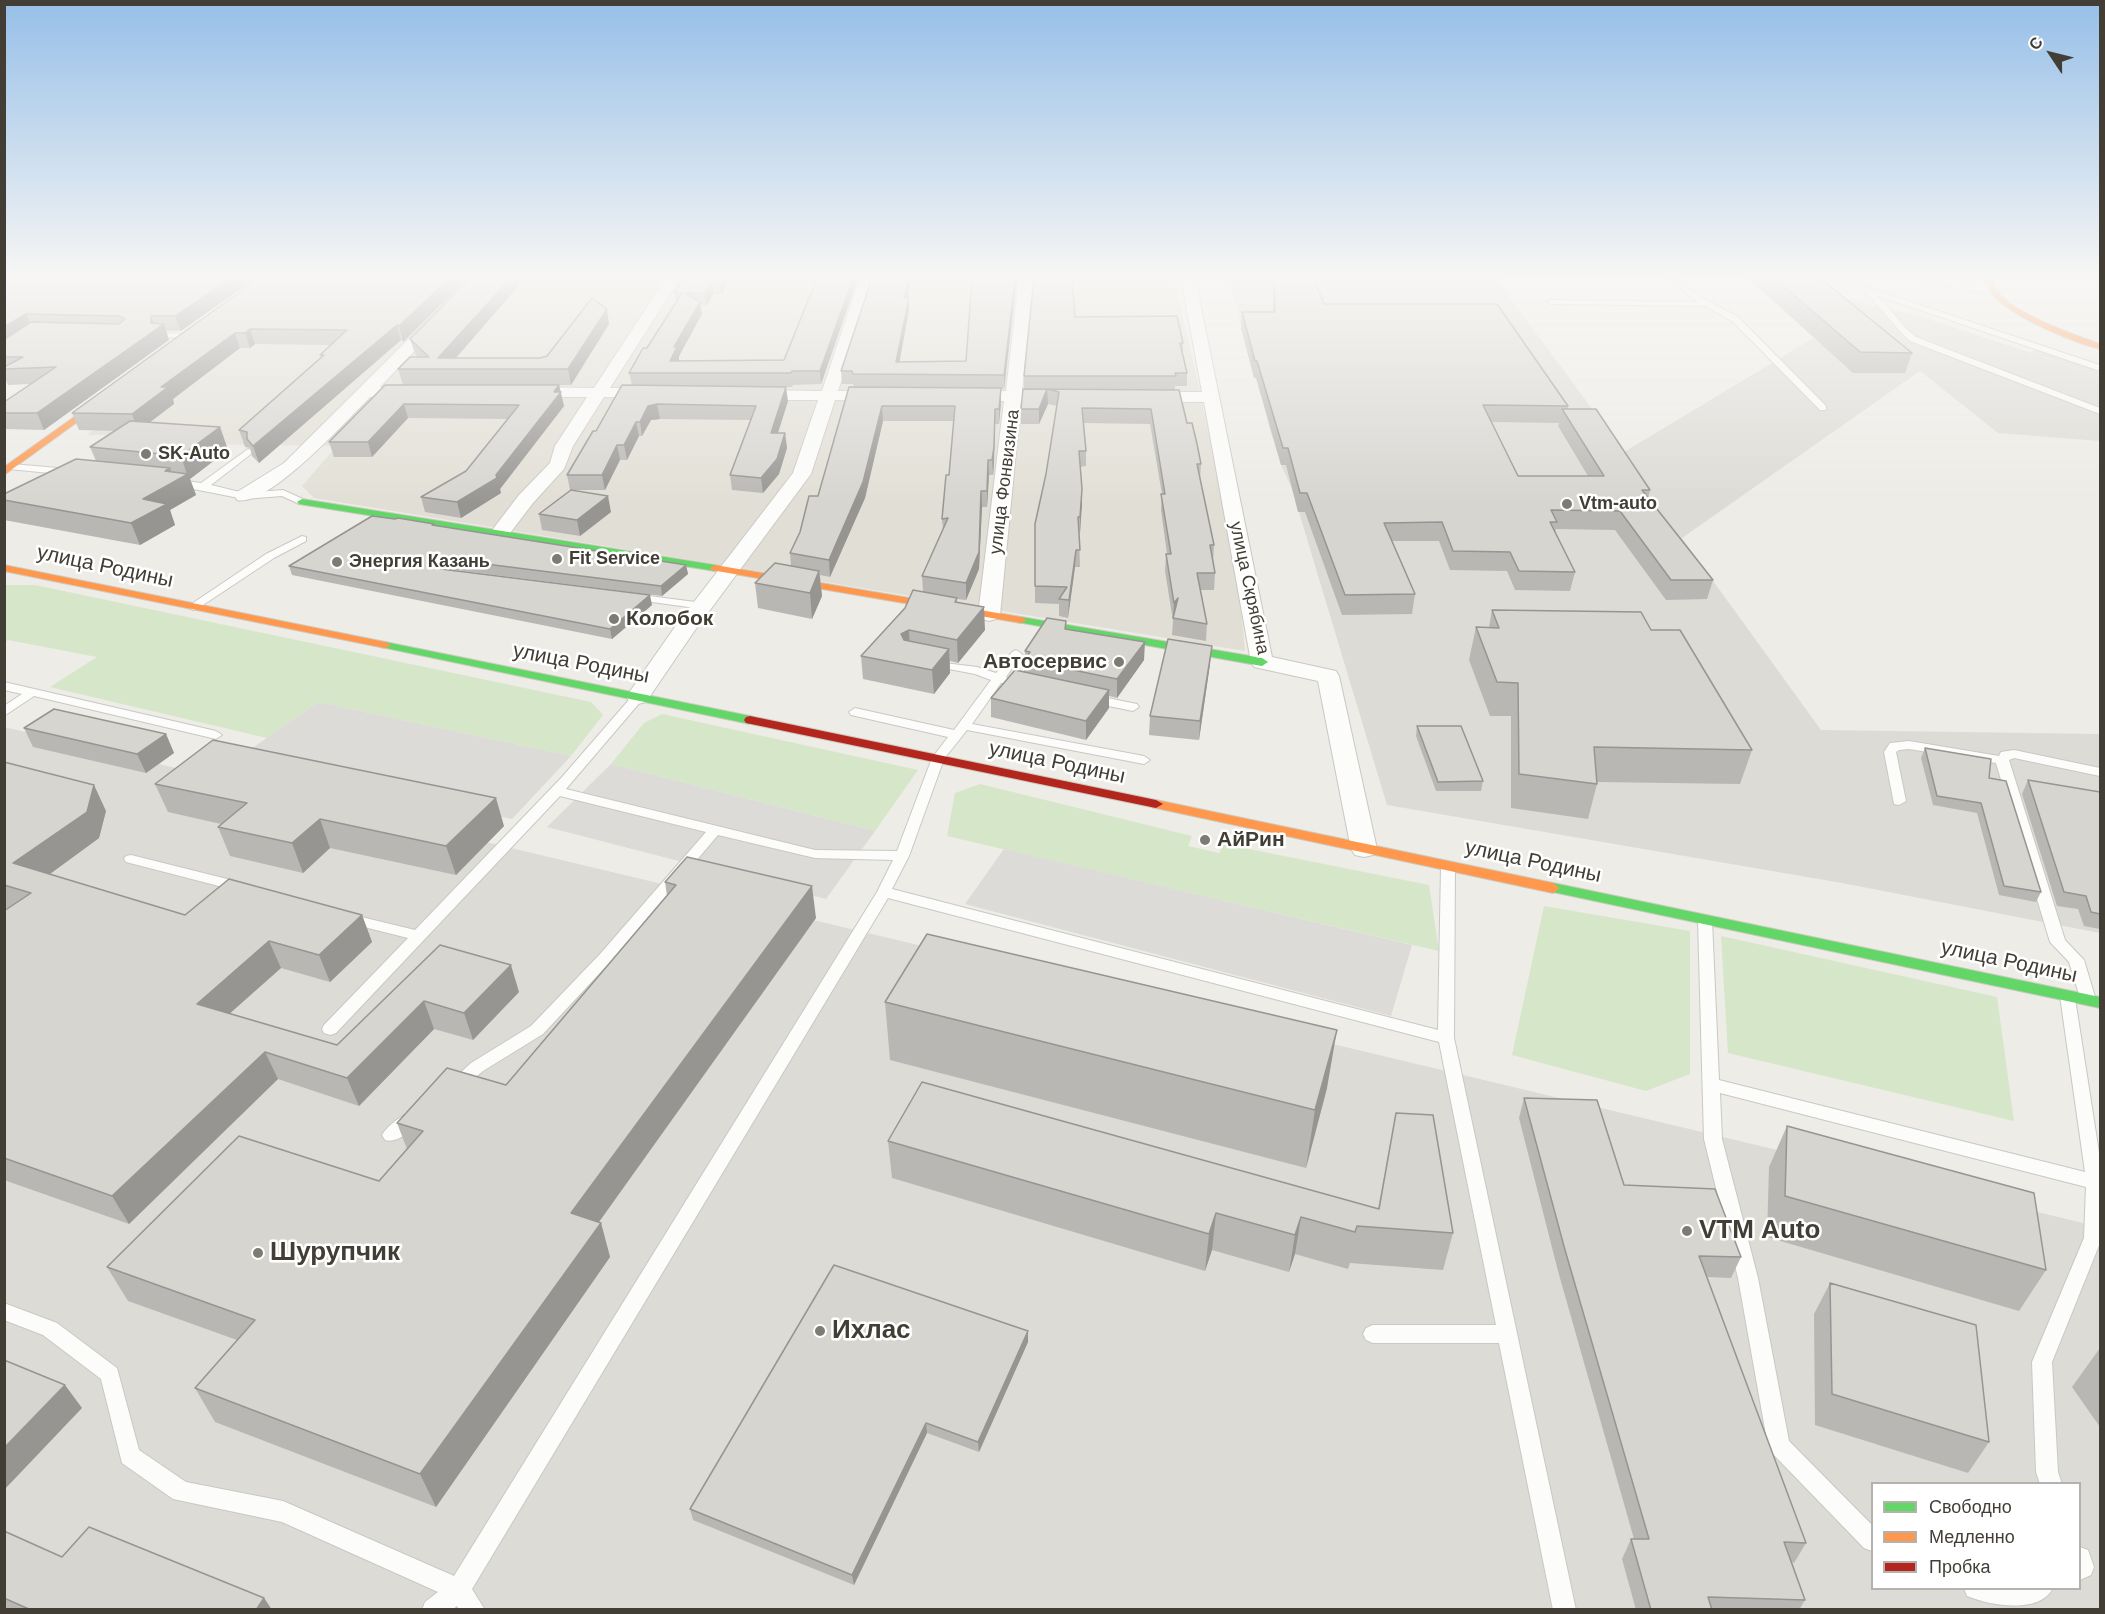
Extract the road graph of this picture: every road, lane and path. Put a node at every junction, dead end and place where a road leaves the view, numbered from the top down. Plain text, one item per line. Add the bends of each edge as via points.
1 (404, 353) edge
2 (626, 353) edge
3 (841, 353) edge
4 (1019, 353) edge
5 (1203, 353) edge
6 (1769, 353) edge
7 (1950, 353) edge
8 (2057, 353) edge
9 (2100, 368) edge
10 (124, 385) edge
11 (366, 392) junction
12 (425, 392) edge
13 (507, 392) edge
14 (601, 392) junction
15 (672, 393) edge
16 (732, 394) edge
17 (827, 396) junction
18 (897, 396) edge
19 (944, 396) edge
20 (1015, 396) junction
21 (1073, 396) edge
22 (1130, 397) edge
23 (1211, 397) junction
24 (1823, 408) dead end
25 (2100, 411) edge
26 (248, 452) edge
27 (7, 471) edge
28 (81, 474) edge
29 (161, 481) edge
30 (204, 486) junction
31 (244, 496) junction
32 (302, 502) joint
33 (500, 534) junction
34 (302, 540) dead end
35 (4, 568) edge
36 (730, 570) junction
37 (621, 596) edge
38 (703, 606) junction
39 (193, 607) junction
40 (989, 615) junction
41 (1016, 654) dead end
42 (921, 661) edge
43 (1262, 662) junction
44 (997, 678) junction
45 (1018, 683) edge
46 (4, 686) edge
47 (32, 692) junction
48 (638, 697) junction
49 (1083, 697) edge
50 (1133, 707) dead end
51 (4, 712) edge
52 (855, 712) dead end
53 (961, 730) junction
54 (216, 735) dead end
55 (938, 758) junction
56 (1144, 759) dead end
57 (2002, 760) junction
58 (2100, 772) edge
59 (557, 791) junction
60 (1899, 801) dead end
61 (715, 830) junction
62 (1364, 849) junction
63 (902, 856) junction
64 (131, 859) dead end
65 (1448, 866) junction
66 (252, 890) edge
67 (884, 892) junction
68 (339, 916) edge
69 (1706, 920) junction
70 (419, 936) junction
71 (2068, 996) junction
72 (2094, 1001) edge
73 (330, 1029) dead end
74 (1446, 1038) junction
75 (1711, 1084) junction
76 (442, 1095) edge
77 (425, 1108) edge
78 (391, 1135) dead end
79 (2095, 1182) junction
80 (4, 1311) edge
81 (1373, 1334) dead end
82 (1508, 1334) junction
83 (2050, 1482) edge
84 (1871, 1539) edge
85 (459, 1590) junction
86 (1984, 1590) edge
87 (2038, 1590) edge
88 (433, 1610) edge
89 (474, 1610) edge
90 (1565, 1610) edge

1 - 11 street
2 - 14 street
3 - 17 street
4 - 20 street, улица Фонвизина
5 - 23 street, улица Скрябина
6 - 24 lane
7 - 25 lane
8 - 9 lane
10 - 27 street
11 - 12 street
11 - 31 street via 290,467
13 - 14 street
14 - 15 street
14 - 33 street via 564,446 558,465
16 - 17 street
17 - 18 street
17 - 36 street via 802,474
19 - 20 street
20 - 21 street
20 - 40 street, улица Фонвизина
22 - 23 street
23 - 43 street, улица Скрябина
26 - 30 lane
27 - 28 lane
29 - 30 lane
30 - 31 lane
31 - 32 lane via 283,493
32 - 33 street
33 - 36 street
34 - 39 lane via 270,556
35 - 39 street, улица Родины
36 - 38 street
36 - 40 street
37 - 38 lane
38 - 48 street
39 - 48 street, улица Родины
40 - 43 street
41 - 44 lane
42 - 44 lane
43 - 62 street, улица Скрябина via 1328,676
44 - 45 lane
44 - 53 lane
46 - 47 lane
47 - 51 lane
47 - 54 lane
48 - 55 street, улица Родины
48 - 59 lane
49 - 50 lane
52 - 53 lane
53 - 55 lane
53 - 56 lane
55 - 62 street, улица Родины
55 - 63 lane
57 - 58 lane via 2013,754
57 - 60 lane via 1895,746 1890,752
57 - 72 lane via 2058,942 2076,960
59 - 61 lane
59 - 70 lane
61 - 63 lane via 815,854
61 - 76 lane via 606,957 537,1030 477,1067
62 - 65 street, улица Родины
63 - 67 lane
64 - 66 lane
65 - 69 street, улица Родины
65 - 74 lane
67 - 74 lane
67 - 85 lane
68 - 70 lane
69 - 71 street, улица Родины
69 - 75 lane
70 - 73 lane
71 - 72 street, улица Родины
71 - 79 lane
74 - 82 lane
75 - 79 lane
75 - 84 lane via 1713,1139 1748,1278 1779,1446
77 - 78 lane
79 - 83 lane via 2093,1238 2042,1362
80 - 85 lane via 50,1329 111,1374 130,1456 181,1492 283,1512
81 - 82 lane
82 - 90 lane
85 - 88 lane
85 - 89 lane
86 - 87 lane via 2022,1599

